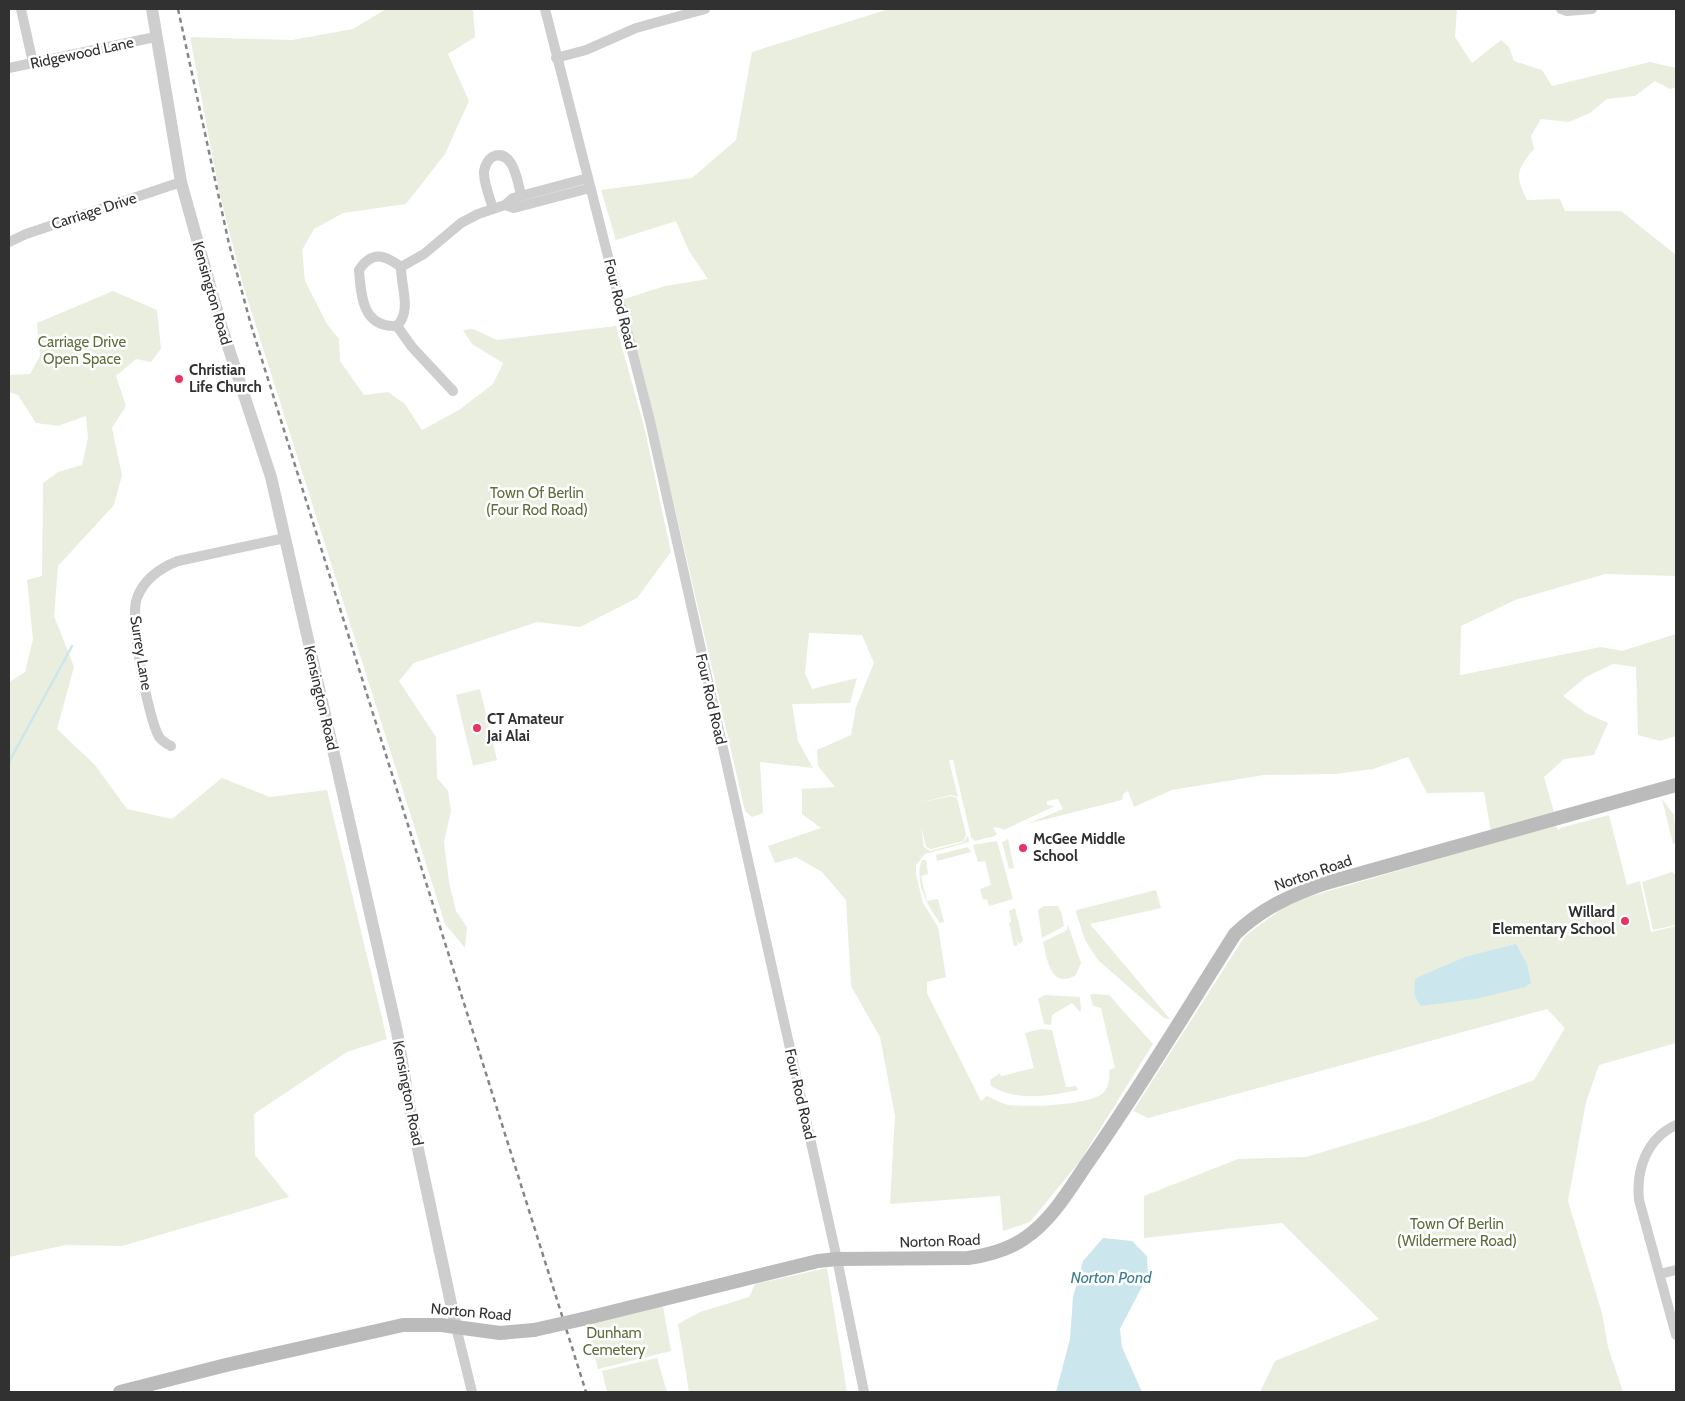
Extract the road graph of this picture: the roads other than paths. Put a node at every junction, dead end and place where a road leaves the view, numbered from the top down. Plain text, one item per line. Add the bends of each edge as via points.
1 (21, 9) edge
2 (152, 9) edge
3 (545, 9) edge
4 (705, 9) edge
5 (1561, 9) edge
6 (1592, 9) edge
7 (678, 12) edge
8 (155, 37) junction
9 (556, 58) junction
10 (33, 63) junction
11 (9, 68) edge
12 (181, 182) junction
13 (589, 183) junction
14 (521, 196) junction
15 (505, 205) junction
16 (493, 209) junction
17 (9, 242) edge
18 (401, 268) junction
19 (397, 326) junction
20 (452, 390) dead end
21 (285, 538) junction
22 (171, 746) dead end
23 (1676, 786) edge
24 (1676, 1125) edge
25 (837, 1259) junction
26 (1676, 1270) edge
27 (1660, 1274) junction
28 (456, 1326) junction
29 (1676, 1335) edge
30 (120, 1392) edge
31 (472, 1392) edge
32 (864, 1392) edge

1 - 10 street
2 - 8 street, Kensington Road
3 - 9 street, Four Rod Road
4 - 7 street
5 - 6 street
7 - 9 street via 586,50
8 - 10 street, Ridgewood Lane
8 - 12 street, Kensington Road
9 - 13 street, Four Rod Road
10 - 11 street, Ridgewood Lane
12 - 17 street, Carriage Drive
12 - 21 street, Kensington Road via 221,325 271,476
13 - 14 street
13 - 15 street via 514,208
13 - 25 street, Four Rod Road via 650,421
14 - 15 street
14 - 16 street via 509,160 500,156 492,158 486,163 484,172
15 - 16 street
16 - 18 street via 461,223 424,254
18 - 19 street via 401,286 407,308
18 - 19 street via 387,257 375,256 365,261 359,270 368,313 374,322 383,327
19 - 20 street
21 - 22 street, Surrey Lane via 178,561 163,567 142,587 136,599 134,630 153,723 160,739
21 - 28 street, Kensington Road via 397,1032 412,1121
23 - 25 main road, Norton Road via 1275,902 1234,934 1108,1134 1048,1216 1026,1238 989,1255 968,1258
24 - 27 street via 1659,1136 1650,1147 1639,1173 1639,1200
25 - 28 main road, Norton Road, bridge via 790,1267 534,1330 500,1333
25 - 32 street, Four Rod Road
26 - 27 street
27 - 29 street
28 - 30 main road, Norton Road via 403,1325
28 - 31 street, Kensington Road

